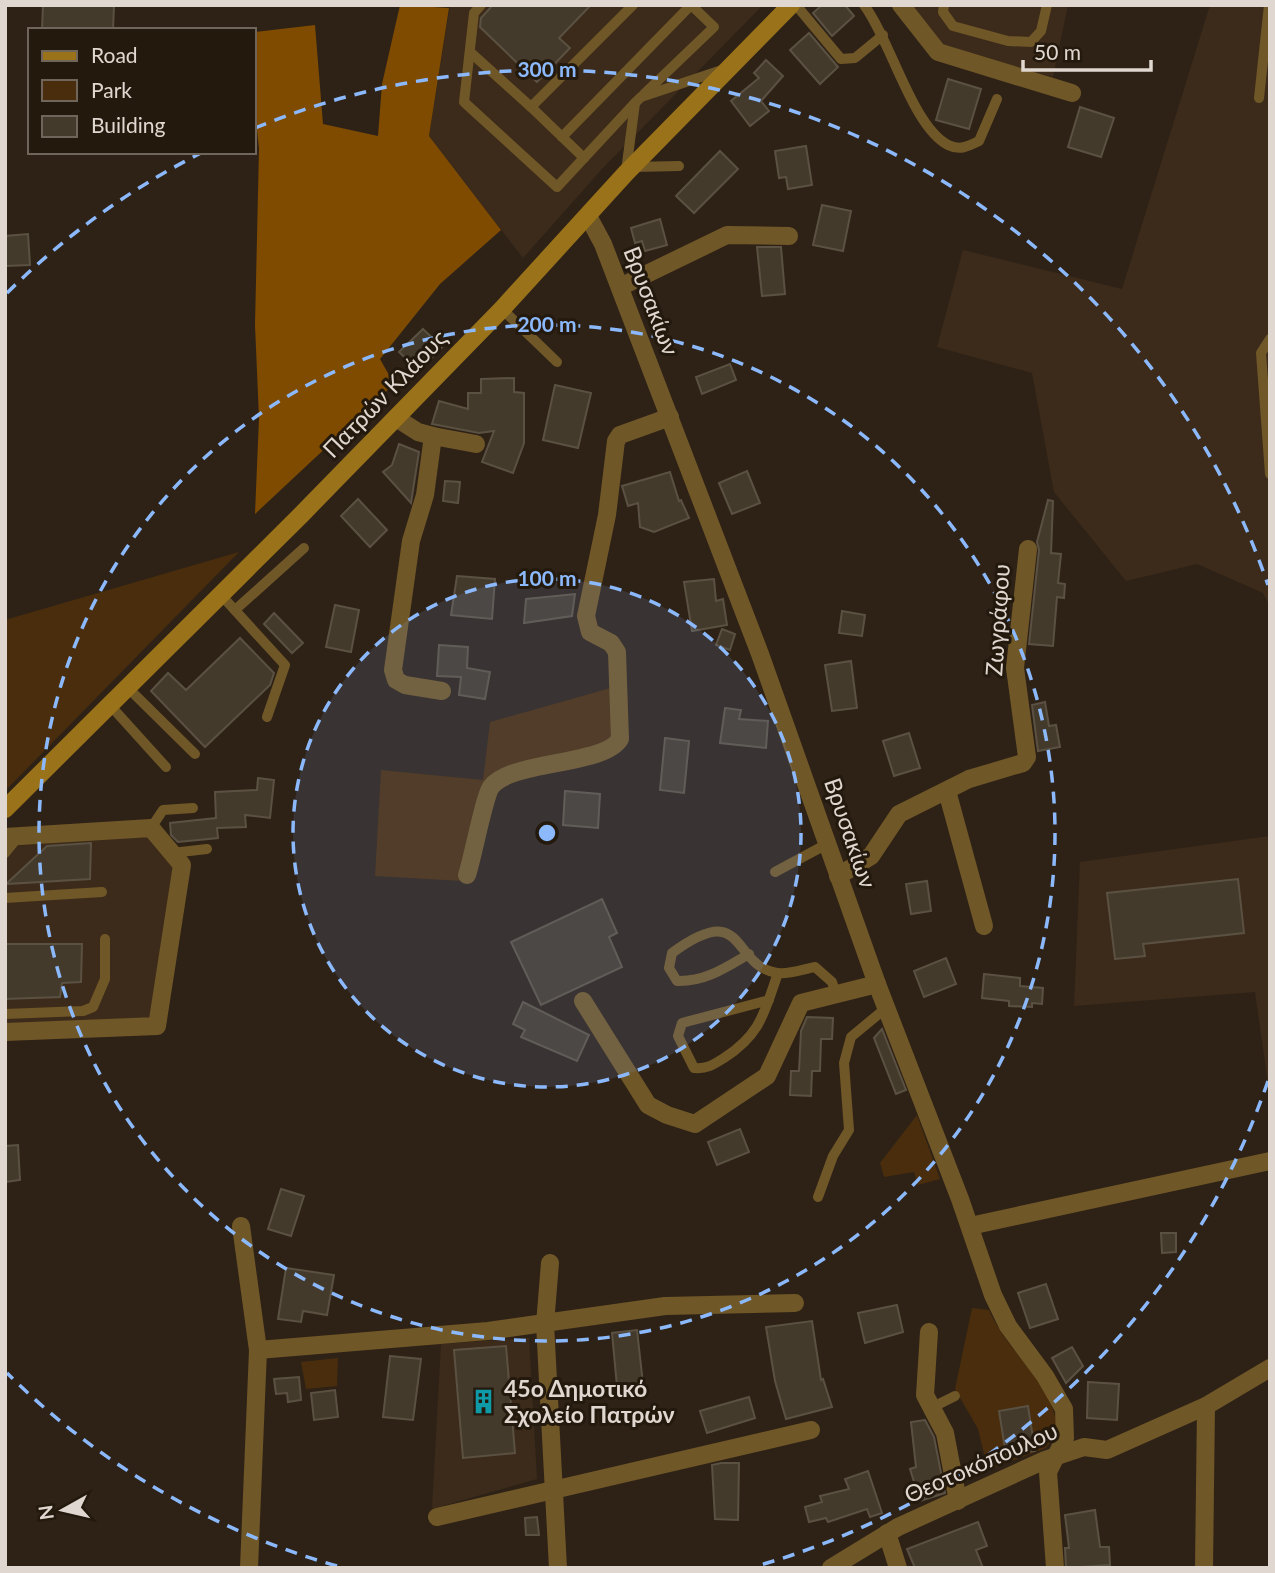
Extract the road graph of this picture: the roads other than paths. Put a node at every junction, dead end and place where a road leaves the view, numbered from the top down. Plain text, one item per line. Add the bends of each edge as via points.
1 (481, 5) edge
2 (633, 5) edge
3 (691, 5) edge
4 (790, 5) edge
5 (796, 5) edge
6 (864, 5) edge
7 (901, 5) edge
8 (944, 5) edge
9 (1047, 5) edge
10 (1269, 5) edge
11 (883, 35) junction
12 (470, 52) junction
13 (726, 69) junction
14 (1072, 93) dead end
15 (1259, 98) dead end
16 (997, 99) dead end
17 (638, 100) junction
18 (531, 107) junction
19 (562, 137) junction
20 (584, 158) junction
21 (680, 166) dead end
22 (629, 170) junction
23 (588, 216) junction
24 (789, 236) dead end
25 (620, 287) junction
26 (502, 309) junction
27 (1270, 339) edge
28 (557, 362) dead end
29 (670, 417) junction
30 (396, 418) junction
31 (433, 436) junction
32 (476, 444) dead end
33 (1270, 474) edge
34 (304, 548) dead end
35 (1028, 549) dead end
36 (220, 594) junction
37 (235, 610) junction
38 (127, 687) junction
39 (442, 691) dead end
40 (109, 704) junction
41 (267, 718) dead end
42 (195, 754) dead end
43 (166, 767) dead end
44 (947, 791) junction
45 (193, 808) dead end
46 (5, 809) edge
47 (151, 828) junction
48 (12, 836) edge
49 (827, 844) junction
50 (207, 849) dead end
51 (5, 853) edge
52 (172, 853) junction
53 (775, 872) dead end
54 (467, 875) dead end
55 (838, 876) junction
56 (103, 892) dead end
57 (5, 898) edge
58 (984, 926) dead end
59 (105, 939) dead end
60 (749, 954) junction
61 (778, 973) junction
62 (877, 984) junction
63 (836, 994) junction
64 (769, 1000) junction
65 (583, 1002) dead end
66 (886, 1008) junction
67 (5, 1014) edge
68 (5, 1032) edge
69 (1270, 1161) edge
70 (818, 1197) dead end
71 (242, 1226) dead end
72 (970, 1226) junction
73 (550, 1263) dead end
74 (795, 1303) dead end
75 (545, 1324) junction
76 (929, 1332) dead end
77 (258, 1350) junction
78 (1270, 1368) edge
79 (955, 1396) dead end
80 (1206, 1406) junction
81 (931, 1408) junction
82 (811, 1430) dead end
83 (1054, 1456) junction
84 (554, 1488) junction
85 (958, 1501) junction
86 (437, 1517) dead end
87 (887, 1532) junction
88 (249, 1568) edge
89 (558, 1568) edge
90 (831, 1568) edge
91 (898, 1568) edge
92 (1055, 1568) edge
93 (1204, 1568) edge

1 - 12 lane via 474,13
2 - 18 lane
3 - 17 lane via 714,27
3 - 19 lane
4 - 13 main road, Πατρών Κλάους
5 - 11 lane via 841,59 855,58
6 - 11 lane
7 - 14 street via 937,51
8 - 9 lane via 943,12 953,26 1008,41 1031,42 1041,31
10 - 15 lane
11 - 16 lane via 918,114 948,145 964,148 979,141
12 - 18 lane
12 - 20 lane via 464,102 557,187
13 - 17 lane
13 - 22 main road, Πατρών Κλάους
17 - 20 lane
17 - 22 lane
18 - 19 lane
19 - 20 lane
21 - 22 lane
22 - 23 main road, Πατρών Κλάους
23 - 25 street, Βρυσακίων
23 - 26 main road, Πατρών Κλάους
24 - 25 street via 727,235
25 - 29 street, Βρυσακίων
26 - 28 lane
26 - 30 main road, Πατρών Κλάους
27 - 33 lane via 1261,354
29 - 49 street, Βρυσακίων
29 - 54 street via 620,435 616,441 607,515 586,616 590,632 611,643 617,652 620,739 608,750 494,784
30 - 31 street
30 - 36 main road, Πατρών Κλάους
31 - 32 street
31 - 39 street via 425,495 411,541 393,670 396,680 405,685
34 - 37 lane
35 - 44 street, Ζωγράφου via 1015,668 1027,757 1023,763 968,779
36 - 37 lane
36 - 38 main road, Πατρών Κλάους
37 - 41 lane via 285,664
38 - 40 main road, Πατρών Κλάους
38 - 42 lane
40 - 43 lane
40 - 46 main road, Πατρών Κλάους
44 - 55 street, Ζωγράφου via 899,814 870,856
44 - 58 street
45 - 47 lane via 163,810
47 - 48 street
47 - 52 street
48 - 51 lane
49 - 53 lane
49 - 55 street, Βρυσακίων
50 - 52 lane
52 - 68 street via 183,865 157,1026
55 - 62 street, Βρυσακίων
56 - 57 lane
59 - 67 lane via 105,979 93,1007
60 - 60 lane via 733,936 721,932 695,936 672,953 670,968 677,981 692,981 713,975
60 - 61 lane via 759,965
61 - 63 lane via 815,967 832,982
61 - 64 lane
62 - 63 street
62 - 66 street, Βρυσακίων
63 - 65 street via 801,1003 767,1076 695,1124 649,1105
64 - 64 lane via 746,1044 706,1069 694,1068 678,1036 682,1023
66 - 70 lane via 851,1037 844,1063 849,1130 833,1156
66 - 72 street, Βρυσακίων
69 - 72 street
71 - 77 street
72 - 83 street, Βρυσακίων via 1002,1315 1064,1409 1066,1434
73 - 75 street
74 - 75 street via 664,1306
75 - 77 street
75 - 84 street
76 - 81 street via 925,1384
77 - 88 street
78 - 80 street, Θεοτοκόπουλου
79 - 81 lane
80 - 83 street, Θεοτοκόπουλου via 1107,1450 1084,1447
80 - 93 street
81 - 85 street via 945,1433
82 - 84 street
83 - 85 street, Θεοτοκόπουλου
83 - 92 street, Βρυσακίων via 1048,1472
84 - 86 street
84 - 89 street
85 - 87 street, Θεοτοκόπουλου
87 - 90 street, Θεοτοκόπουλου
87 - 91 street

